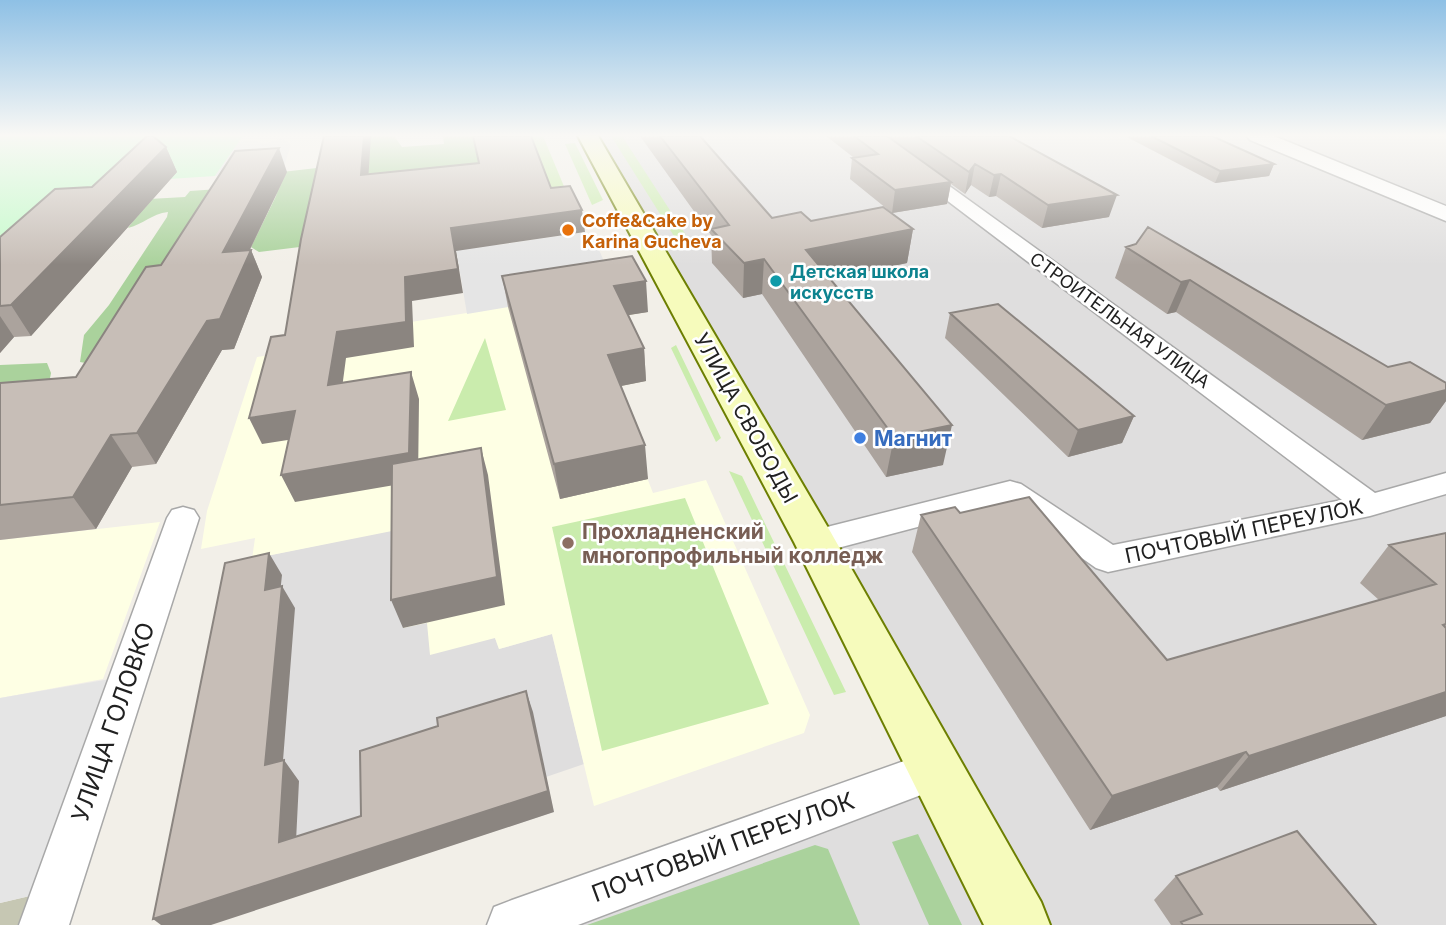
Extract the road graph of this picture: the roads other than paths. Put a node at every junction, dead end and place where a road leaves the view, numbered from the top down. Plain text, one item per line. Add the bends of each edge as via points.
1 (612, 179) edge
2 (928, 179) edge
3 (1362, 179) edge
4 (1446, 214) edge
5 (1446, 483) edge
6 (1370, 505) junction
7 (183, 518) dead end
8 (814, 541) junction
9 (935, 770) junction
10 (44, 925) edge
11 (512, 925) edge
12 (1018, 925) edge

1 - 8 main road, УЛИЦА СВОБОДЫ
2 - 6 street, СТРОИТЕЛЬНАЯ УЛИЦА
3 - 4 street
5 - 6 street, ПОЧТОВЫЙ ПЕРЕУЛОК
6 - 8 street, ПОЧТОВЫЙ ПЕРЕУЛОК via 1108,559 1010,492
7 - 10 street, УЛИЦА ГОЛОВКО
8 - 9 main road, УЛИЦА СВОБОДЫ
9 - 11 street, ПОЧТОВЫЙ ПЕРЕУЛОК
9 - 12 main road, УЛИЦА СВОБОДЫ

